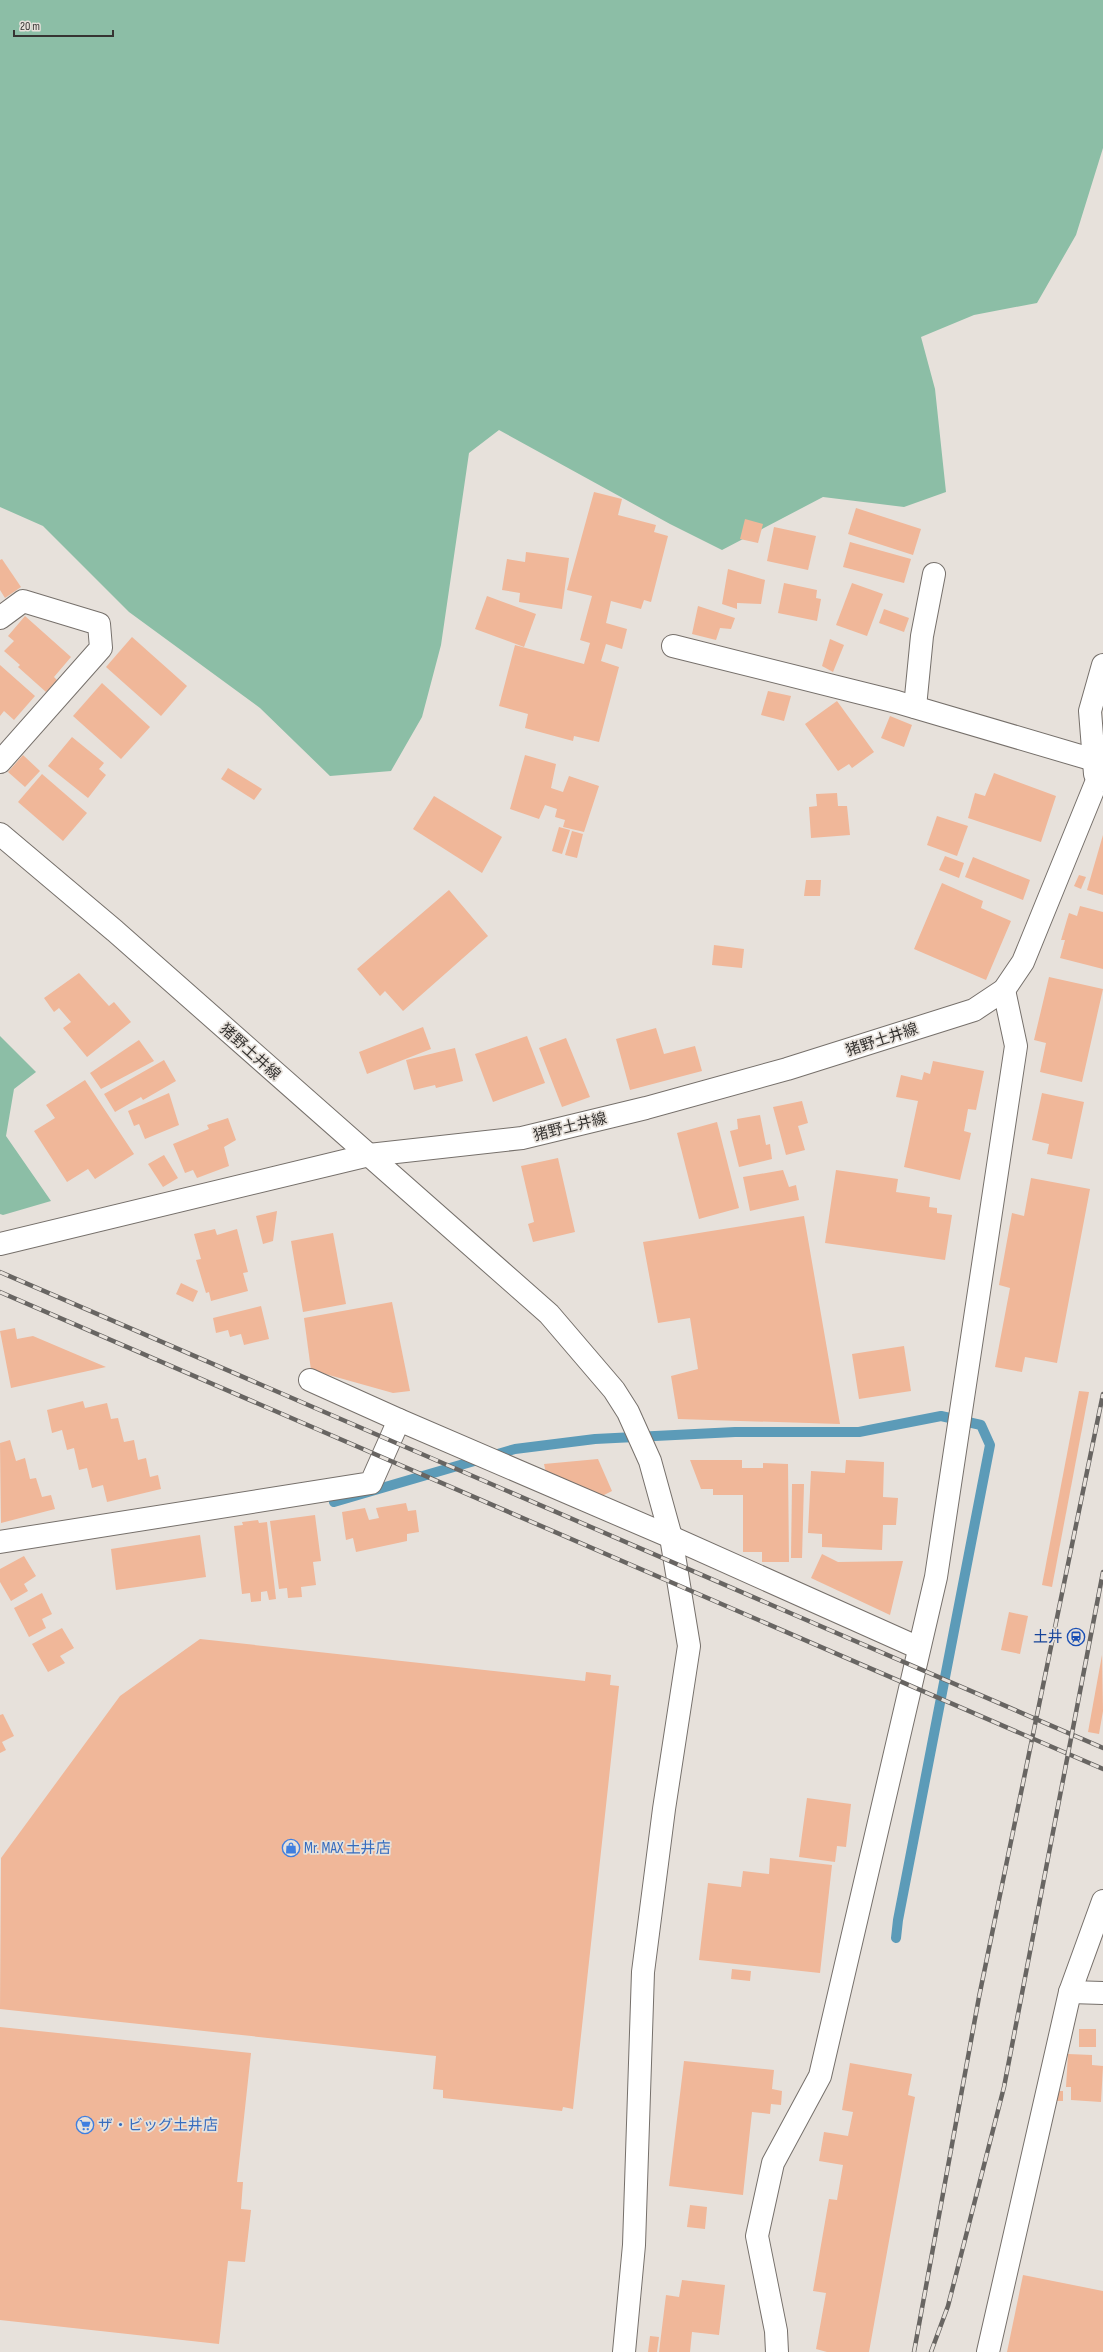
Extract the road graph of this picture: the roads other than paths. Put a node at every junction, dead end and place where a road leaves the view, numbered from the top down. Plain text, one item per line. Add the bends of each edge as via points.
1 (934, 574) dead end
2 (0, 618) edge
3 (673, 646) dead end
4 (1103, 665) edge
5 (915, 707) junction
6 (0, 762) edge
7 (1098, 774) edge
8 (0, 834) edge
9 (1004, 990) junction
10 (369, 1155) junction
11 (0, 1244) edge
12 (310, 1380) dead end
13 (398, 1420) junction
14 (671, 1537) junction
15 (0, 1542) edge
16 (919, 1648) junction
17 (1103, 1901) edge
18 (1070, 1992) junction
19 (1103, 1993) edge
20 (624, 2352) edge
21 (777, 2352) edge
22 (988, 2352) edge

1 - 5 street via 922,636
2 - 6 street via 23,601 99,624 101,648
3 - 5 street
4 - 7 street via 1090,711
5 - 7 street
7 - 9 street, 猪野土井線 via 1023,962
8 - 10 street, 猪野土井線
9 - 10 street, 猪野土井線 via 974,1010 837,1054 646,1108 522,1138
9 - 16 street via 1016,1046 936,1577
10 - 11 street
10 - 14 street via 549,1314 614,1390 628,1412 650,1461
12 - 13 street
13 - 14 street
13 - 15 street via 371,1483
14 - 16 street
14 - 20 street via 688,1646 643,1972 634,2245
16 - 21 street via 820,2076 773,2163 757,2236 776,2331
17 - 18 street
18 - 19 street
18 - 22 street

